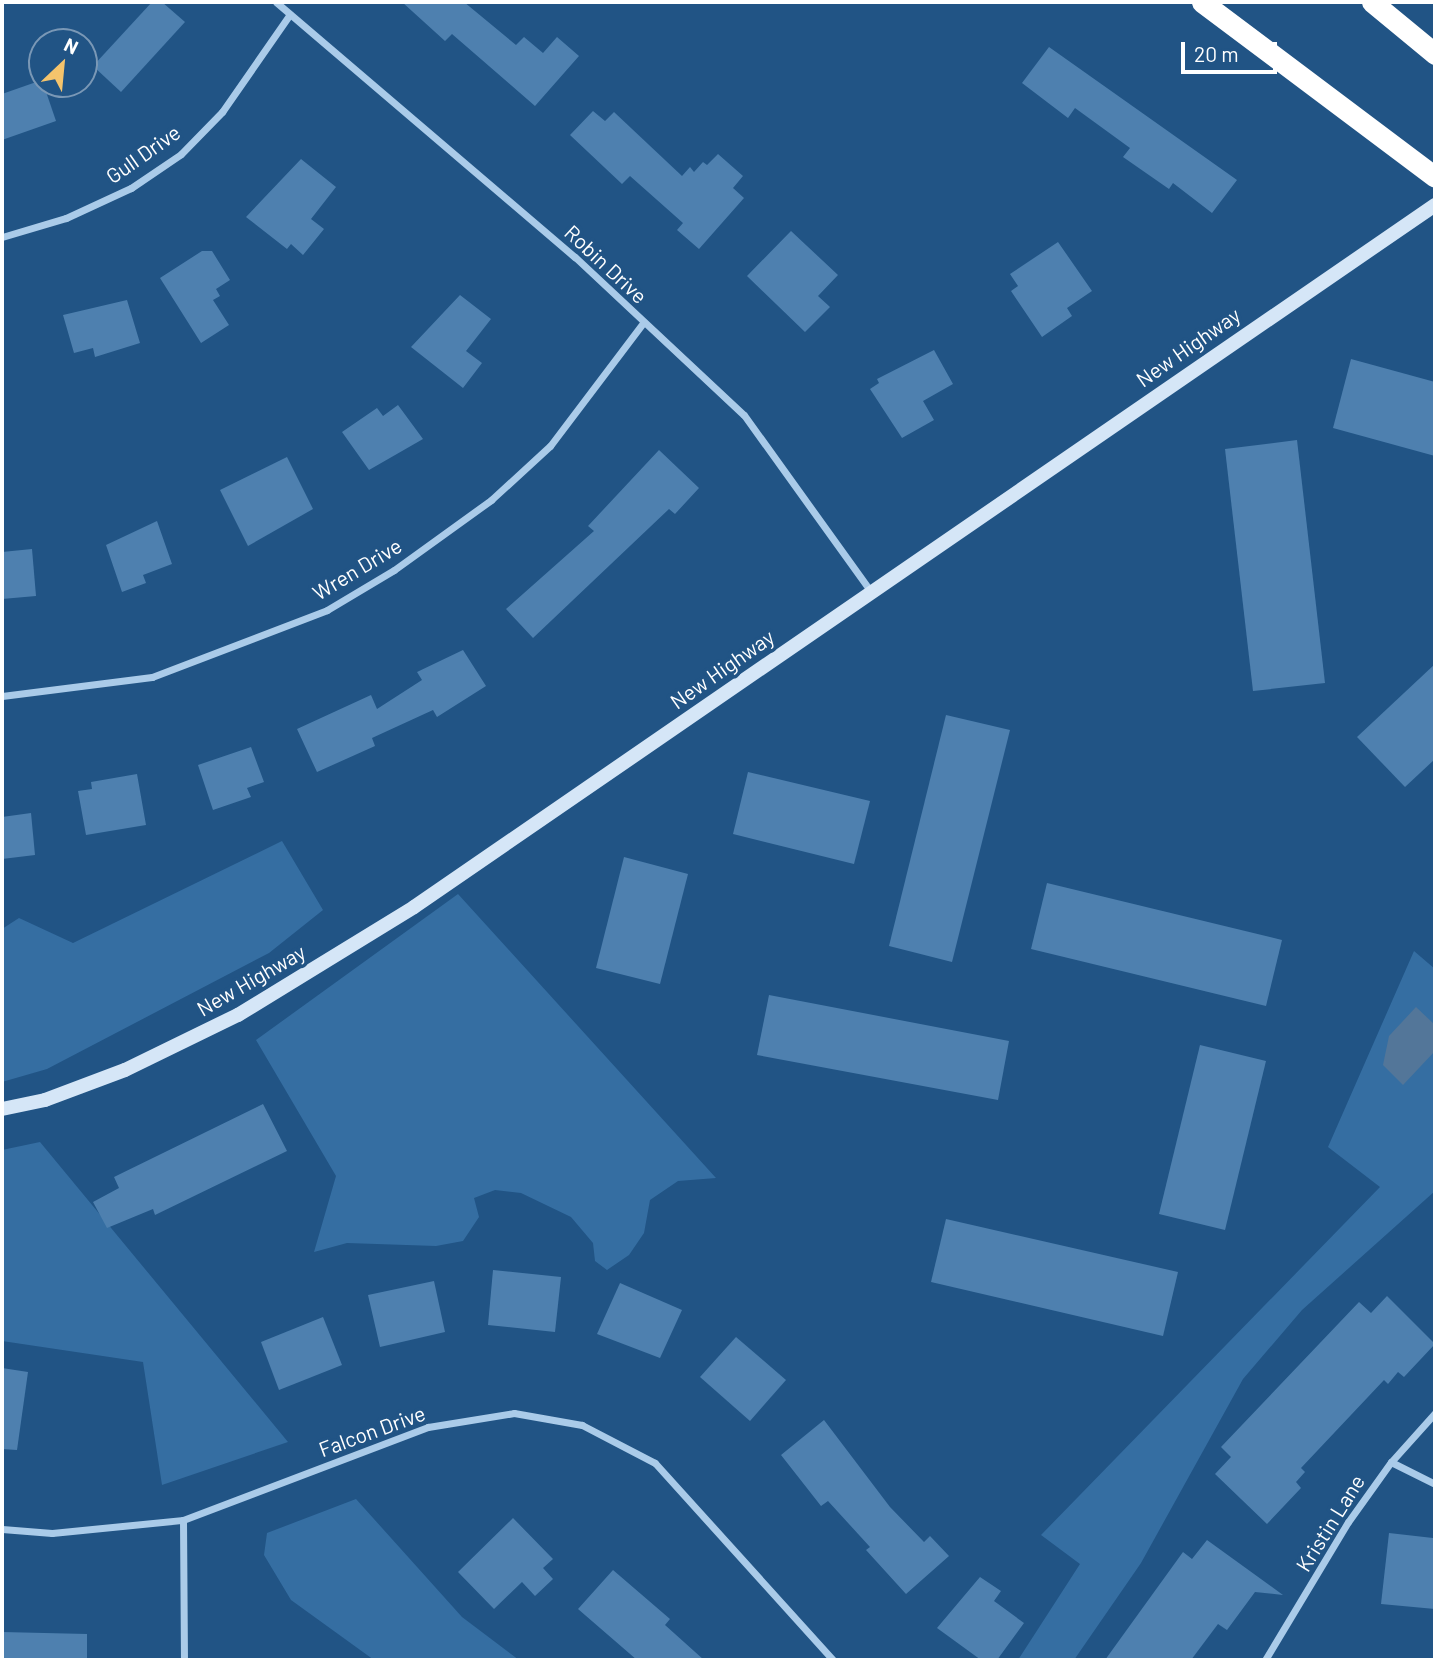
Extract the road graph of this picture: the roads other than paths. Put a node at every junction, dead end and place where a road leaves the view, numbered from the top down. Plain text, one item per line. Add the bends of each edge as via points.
1 (275, 2) edge
2 (1202, 2) edge
3 (1372, 2) edge
4 (290, 14) junction
5 (1435, 54) edge
6 (1435, 177) edge
7 (1435, 205) edge
8 (2, 237) edge
9 (643, 323) junction
10 (871, 592) junction
11 (2, 696) edge
12 (2, 1109) edge
13 (1435, 1413) edge
14 (1391, 1462) junction
15 (1435, 1484) edge
16 (183, 1520) junction
17 (2, 1529) edge
18 (184, 1660) edge
19 (833, 1660) edge
20 (1265, 1660) edge

1 - 4 street, Robin Drive
2 - 6 highway
3 - 5 highway
4 - 8 street, Gull Drive via 222,112 181,153 99,204
4 - 9 street, Robin Drive via 575,257
7 - 10 street, New Highway
9 - 10 street, Robin Drive via 744,415
9 - 11 street, Wren Drive via 550,446 491,500 338,603 152,677
10 - 12 street, New Highway via 414,907 238,1015 125,1070 45,1100
13 - 14 street, Kristin Lane
14 - 15 street
14 - 20 street, Kristin Lane
16 - 17 street, Falcon Drive via 52,1533
16 - 18 street
16 - 19 street, Falcon Drive via 428,1427 513,1413 582,1425 655,1463

